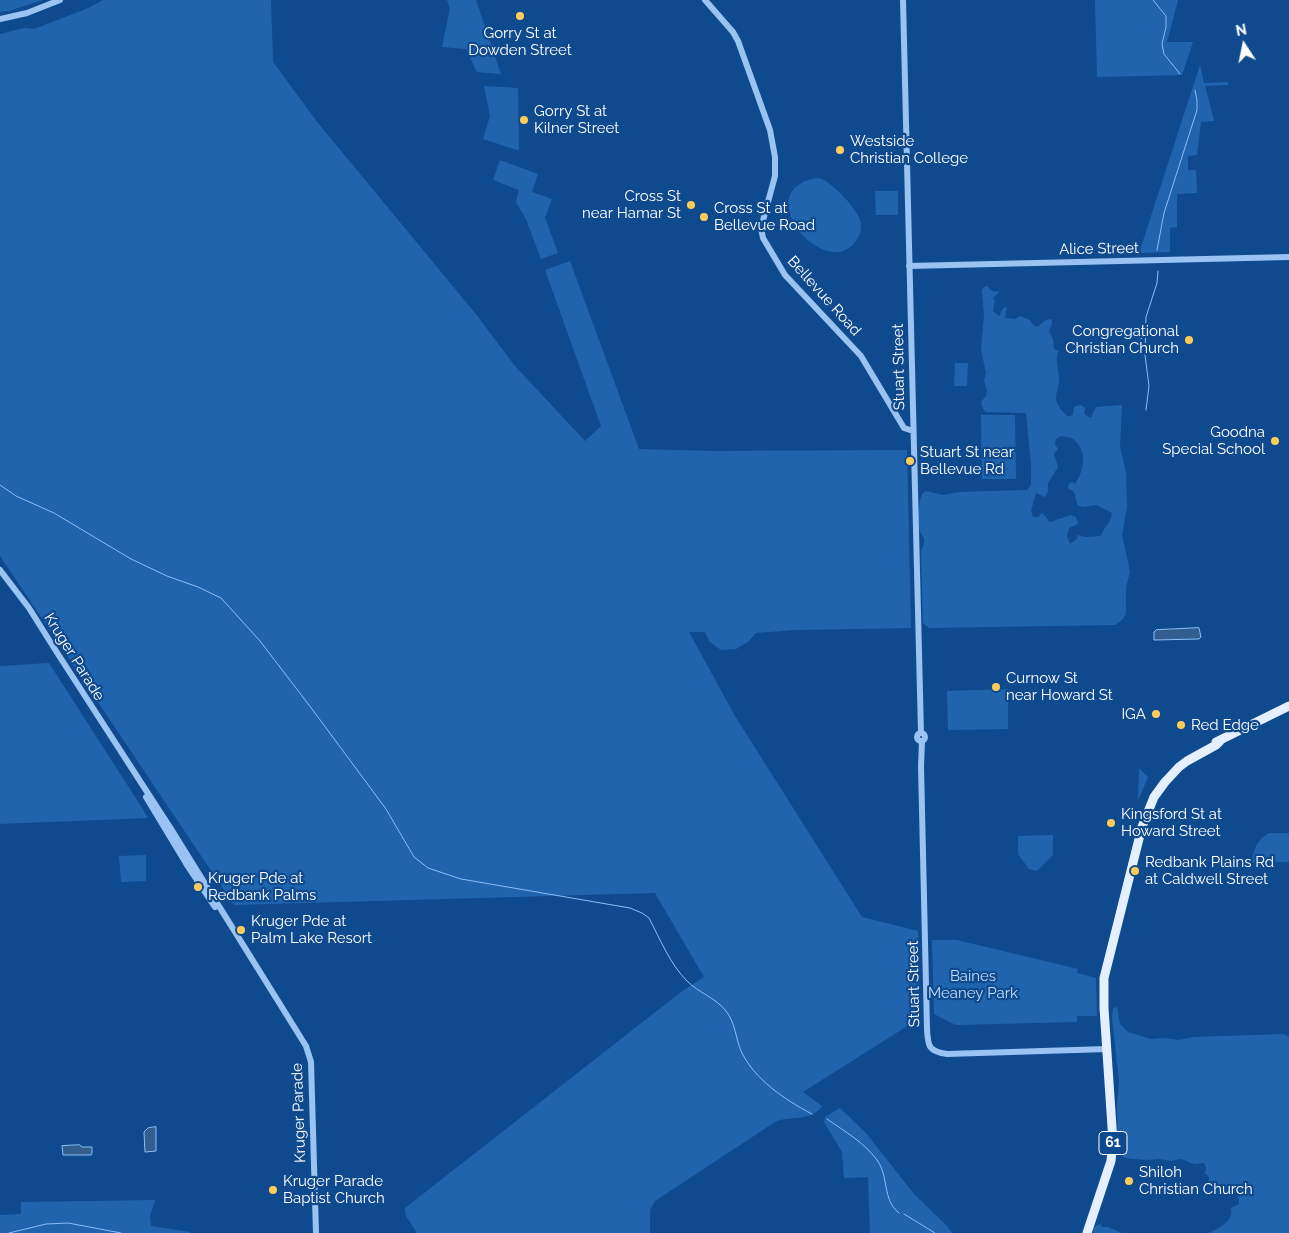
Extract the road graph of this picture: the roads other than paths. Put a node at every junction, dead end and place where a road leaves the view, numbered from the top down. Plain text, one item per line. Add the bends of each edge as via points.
1 (60, 0) edge
2 (705, 0) edge
3 (903, 0) edge
4 (0, 19) edge
5 (1289, 257) edge
6 (909, 266) junction
7 (913, 430) junction
8 (0, 570) edge
9 (1289, 706) edge
10 (1106, 1049) junction
11 (316, 1233) edge
12 (1086, 1233) edge

1 - 4 street
2 - 7 street, Bellevue Road via 738,41 770,130 776,176 761,228 767,247 785,275 861,356 904,428
3 - 6 street, Stuart Street
5 - 6 street, Alice Street
6 - 7 street, Stuart Street
7 - 10 street, Stuart Street via 921,733 926,736 922,741 921,766 928,1042 934,1051 947,1054
8 - 11 street, Kruger Parade via 29,608 303,1038 309,1054
9 - 10 main road, 61 via 1220,741 1179,767 1154,797 1142,827 1104,978
10 - 12 main road, 61 via 1113,1142 1110,1164

